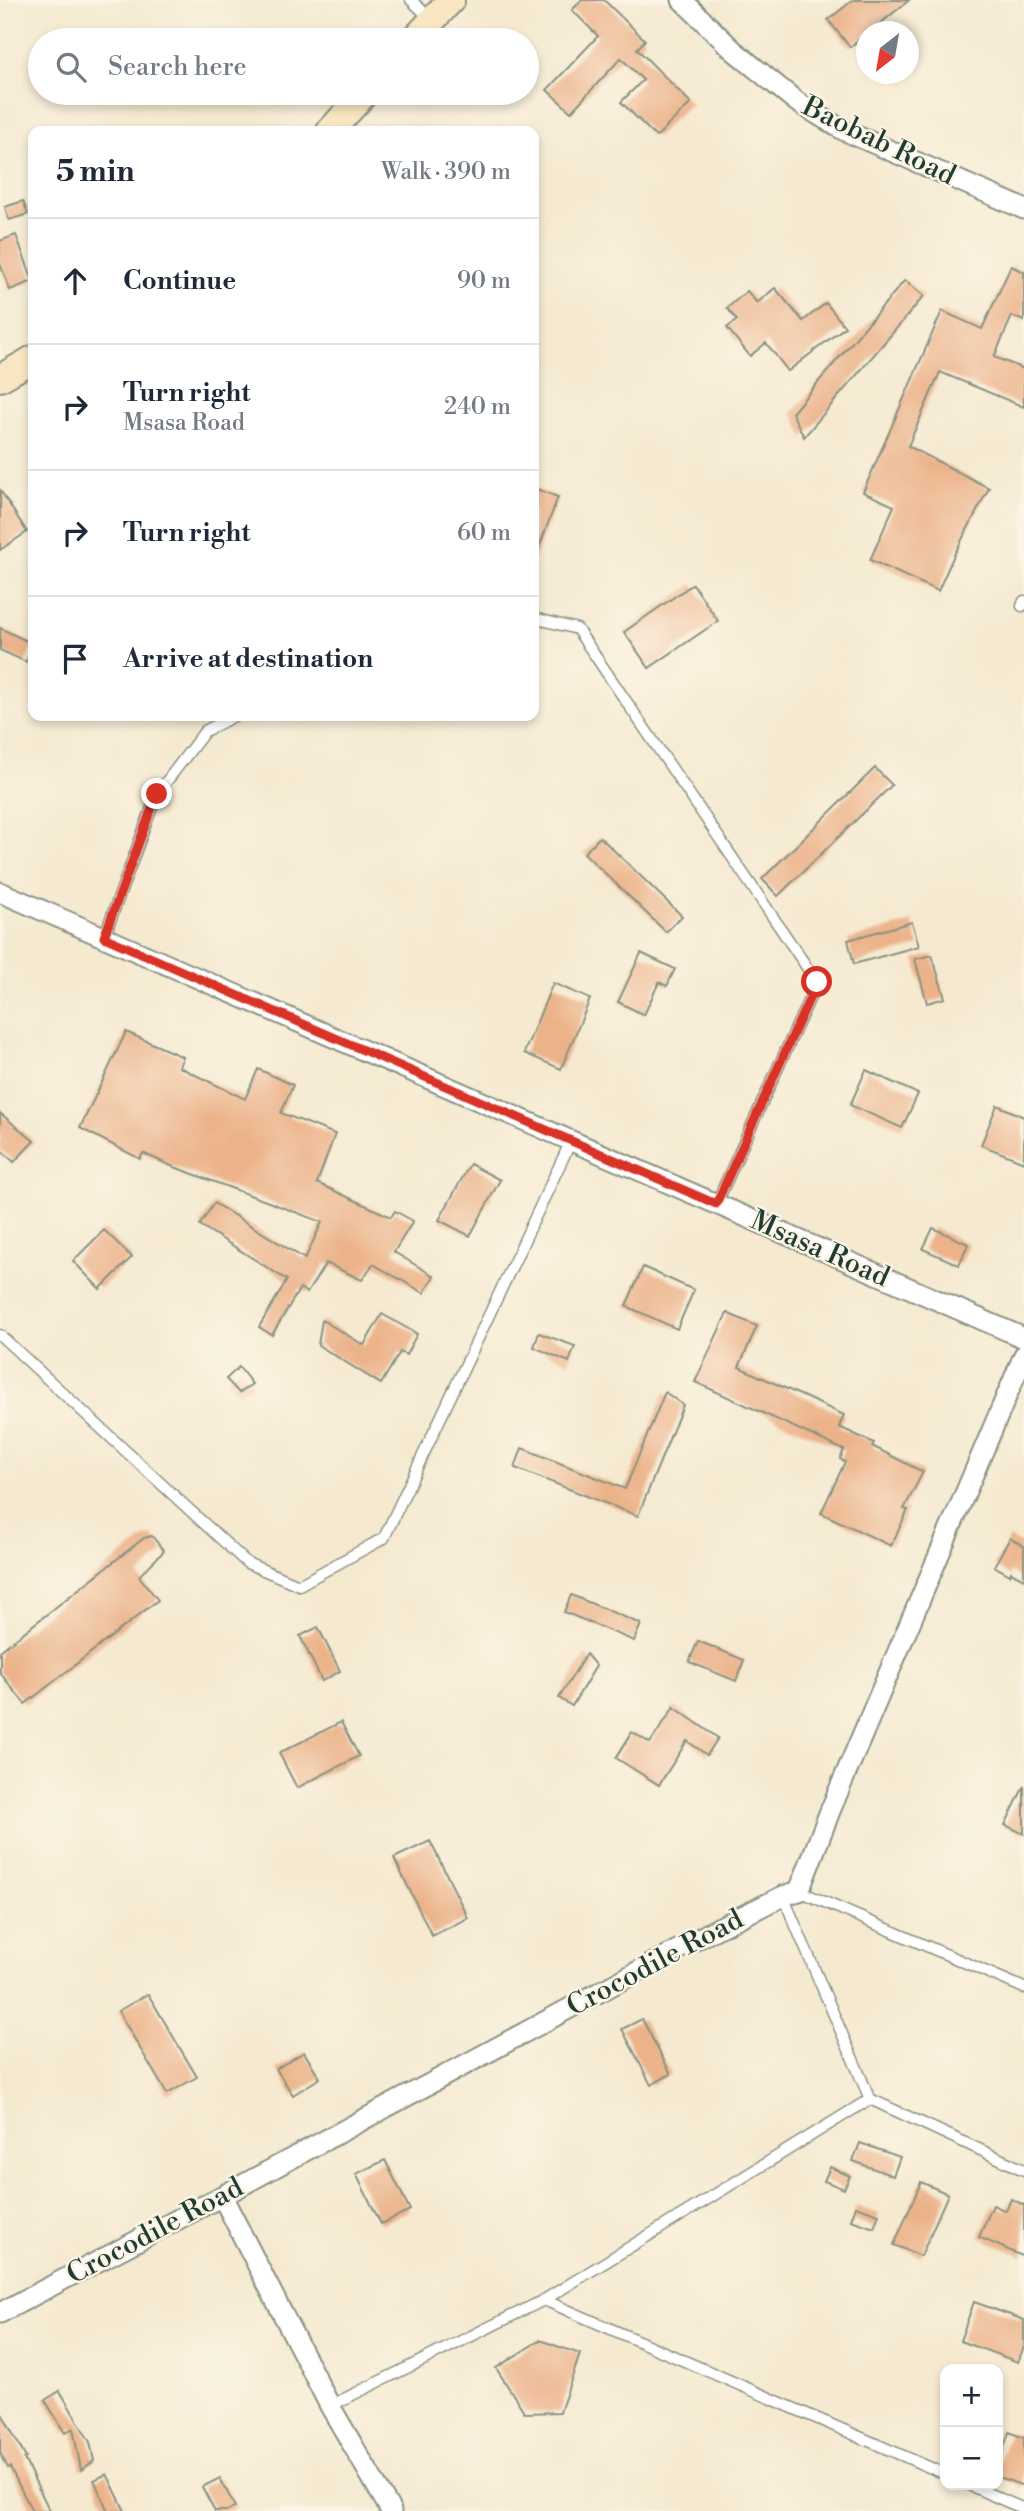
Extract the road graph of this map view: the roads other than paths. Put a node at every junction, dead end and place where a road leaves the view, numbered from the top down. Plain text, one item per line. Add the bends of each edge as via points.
1 (411, 0) edge
2 (451, 0) edge
3 (682, 0) edge
4 (432, 20) junction
5 (425, 28) edge
6 (354, 105) edge
7 (335, 126) edge
8 (1024, 209) edge
9 (28, 362) edge
10 (0, 377) edge
11 (539, 619) edge
12 (224, 721) edge
13 (0, 892) edge
14 (104, 937) junction
15 (571, 1141) junction
16 (716, 1204) junction
17 (0, 1335) edge
18 (1024, 1338) edge
19 (1024, 1355) edge
20 (791, 1893) junction
21 (1024, 1987) edge
22 (870, 2099) junction
23 (1024, 2170) edge
24 (222, 2196) junction
25 (544, 2300) junction
26 (0, 2313) edge
27 (330, 2406) junction
28 (940, 2472) edge
29 (980, 2490) edge
30 (1024, 2509) edge
31 (391, 2511) edge

1 - 4 lane
2 - 4 street
3 - 8 street, Baobab Road via 733,50 797,102 843,130
4 - 5 street
6 - 7 street
9 - 10 street
11 - 16 lane via 577,629 817,982
12 - 14 lane via 205,731 157,794
13 - 14 street, Msasa Road
14 - 15 street, Msasa Road
15 - 16 street, Msasa Road
15 - 17 lane via 384,1538 299,1585 247,1563
16 - 18 street, Msasa Road
19 - 20 street
20 - 21 lane
20 - 22 lane
20 - 24 street, Crocodile Road via 706,1934
22 - 23 lane
22 - 25 lane
24 - 26 street, Crocodile Road
24 - 27 street
25 - 27 lane
25 - 28 lane
27 - 31 street
29 - 30 lane

